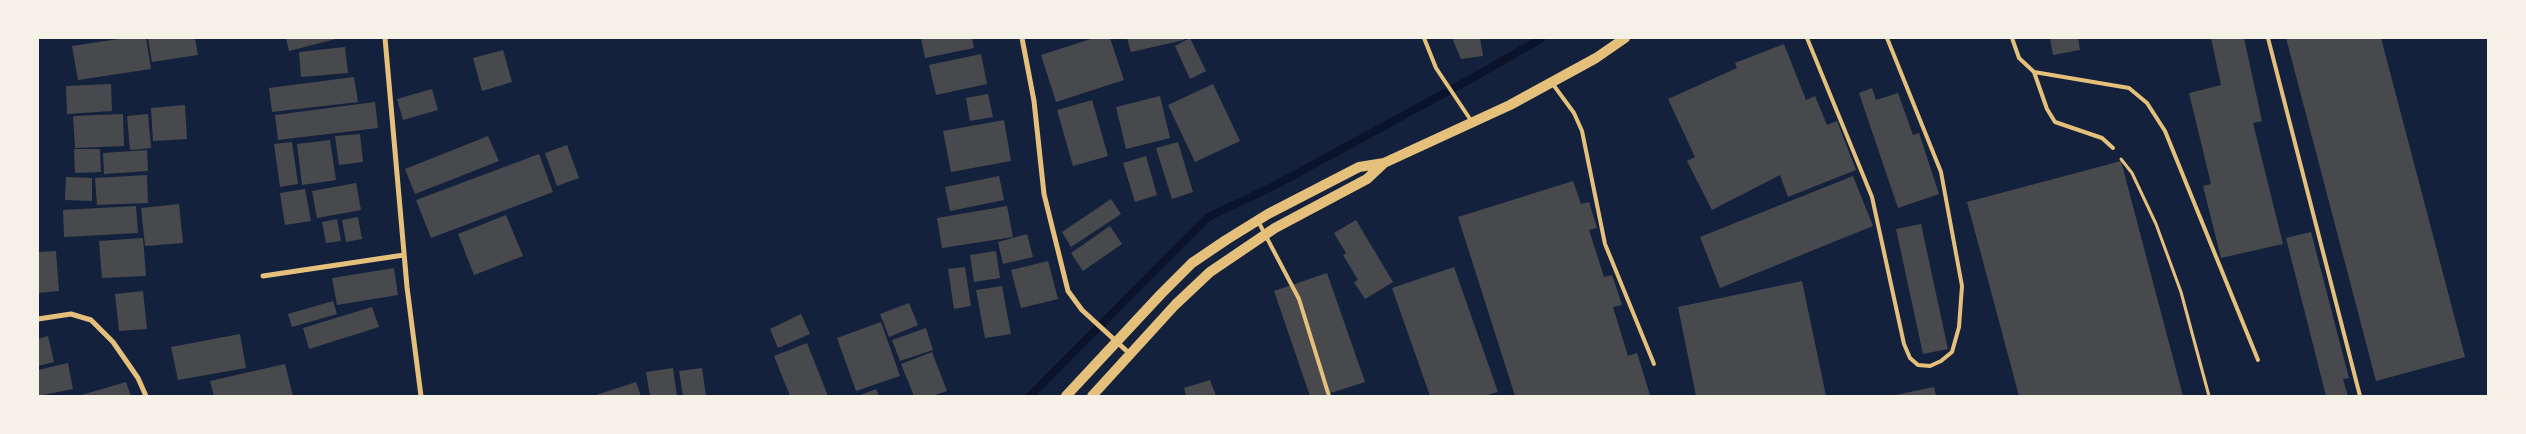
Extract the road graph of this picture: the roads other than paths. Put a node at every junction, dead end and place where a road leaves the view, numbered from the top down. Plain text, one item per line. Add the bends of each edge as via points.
1 (385, 38) edge
2 (1022, 38) edge
3 (1424, 38) edge
4 (1625, 38) edge
5 (1807, 38) edge
6 (1887, 38) edge
7 (2012, 38) edge
8 (2268, 38) edge
9 (2034, 72) junction
10 (1552, 82) junction
11 (1473, 124) junction
12 (2113, 148) road end
13 (1384, 163) junction
14 (1257, 221) junction
15 (1266, 234) junction
16 (404, 255) junction
17 (263, 276) dead end
18 (38, 319) edge
19 (1114, 340) junction
20 (1130, 354) junction
21 (2258, 360) dead end
22 (1654, 364) dead end
23 (146, 396) edge
24 (421, 396) edge
25 (1066, 396) edge
26 (1092, 396) edge
27 (1329, 396) edge
28 (2360, 396) edge

1 - 16 street
2 - 19 street via 1034,101 1044,194 1068,291 1082,310
3 - 11 lane via 1436,68
4 - 10 main road
5 - 6 lane via 1872,197 1904,344 1910,358 1918,365 1930,366 1952,352 1959,327 1962,286 1941,172
7 - 9 lane via 2019,58
8 - 28 lane
9 - 12 lane via 2055,122 2102,138
9 - 21 lane via 2129,88 2147,103 2165,131
10 - 11 main road
10 - 22 lane via 1574,113 1582,131 1605,244
11 - 13 main road
13 - 14 main road via 1359,167
13 - 15 main road via 1366,179
14 - 15 lane
14 - 19 main road via 1192,263
15 - 20 main road via 1210,272
15 - 27 lane via 1299,299
16 - 17 street
16 - 24 street
18 - 23 street via 70,314 91,320 113,342 138,378
19 - 20 street
19 - 25 main road
20 - 26 main road

